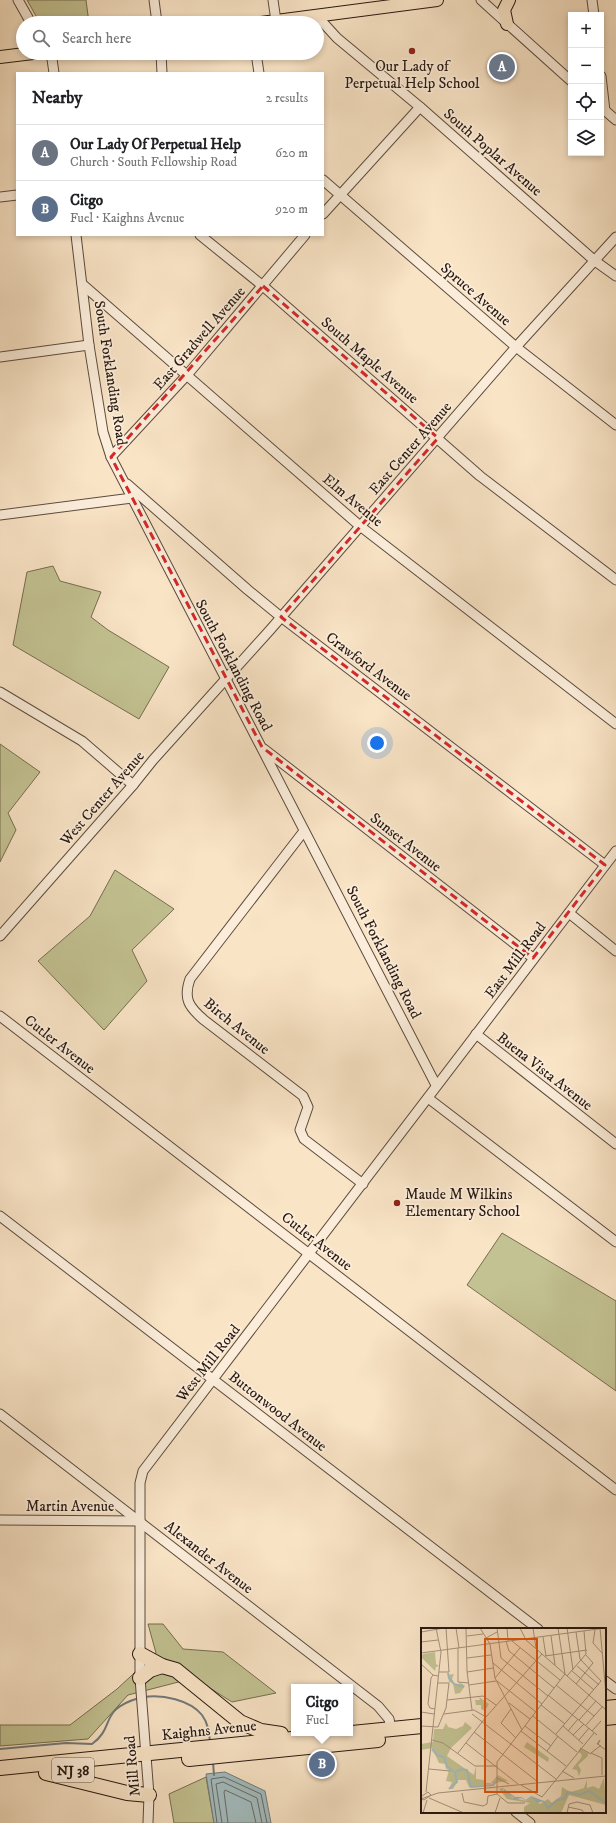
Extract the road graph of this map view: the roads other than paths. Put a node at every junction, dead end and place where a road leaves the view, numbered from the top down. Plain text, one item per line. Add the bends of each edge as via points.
1 (18, 0) edge
2 (154, 0) edge
3 (273, 0) edge
4 (437, 0) edge
5 (480, 0) edge
6 (509, 0) edge
7 (592, 0) edge
8 (594, 12) edge
9 (27, 16) edge
10 (156, 16) edge
11 (275, 16) edge
12 (317, 16) edge
13 (324, 24) edge
14 (507, 24) junction
15 (16, 55) edge
16 (0, 57) edge
17 (52, 60) edge
18 (161, 60) edge
19 (257, 60) edge
20 (54, 72) edge
21 (162, 72) edge
22 (259, 72) edge
23 (568, 78) edge
24 (420, 107) junction
25 (604, 110) edge
26 (616, 120) edge
27 (324, 181) edge
28 (16, 194) edge
29 (340, 194) junction
30 (0, 197) edge
31 (324, 213) edge
32 (76, 236) edge
33 (201, 236) edge
34 (304, 236) edge
35 (616, 237) edge
36 (596, 260) junction
37 (616, 276) edge
38 (82, 284) junction
39 (262, 286) junction
40 (90, 345) junction
41 (516, 347) junction
42 (0, 357) edge
43 (187, 375) junction
44 (616, 425) edge
45 (438, 438) junction
46 (111, 457) junction
47 (123, 480) junction
48 (132, 498) junction
49 (0, 515) edge
50 (360, 526) junction
51 (616, 580) edge
52 (281, 617) junction
53 (226, 679) junction
54 (0, 692) edge
55 (616, 724) edge
56 (262, 747) junction
57 (134, 785) junction
58 (304, 831) junction
59 (616, 851) edge
60 (605, 865) junction
61 (569, 913) junction
62 (3, 926) edge
63 (0, 936) edge
64 (616, 951) edge
65 (533, 958) junction
66 (0, 1016) edge
67 (476, 1034) junction
68 (436, 1085) junction
69 (428, 1098) junction
70 (616, 1144) edge
71 (363, 1184) junction
72 (0, 1216) edge
73 (616, 1242) edge
74 (310, 1254) junction
75 (214, 1379) junction
76 (0, 1414) edge
77 (616, 1490) edge
78 (0, 1520) edge
79 (140, 1521) junction
80 (537, 1628) edge
81 (140, 1654) junction
82 (162, 1666) junction
83 (606, 1682) edge
84 (140, 1684) junction
85 (350, 1684) edge
86 (353, 1687) edge
87 (616, 1689) edge
88 (141, 1706) joint
89 (616, 1707) edge
90 (606, 1708) edge
91 (421, 1726) edge
92 (391, 1729) junction
93 (353, 1733) edge
94 (291, 1736) edge
95 (296, 1736) edge
96 (317, 1736) edge
97 (421, 1736) edge
98 (306, 1737) junction
99 (218, 1751) junction
100 (146, 1758) junction
101 (0, 1768) edge
102 (46, 1773) junction
103 (0, 1777) edge
104 (149, 1795) junction
105 (517, 1813) edge
106 (148, 1823) edge
107 (530, 1823) edge

1 - 9 street
2 - 10 street
3 - 11 street
4 - 12 main road
5 - 14 street
6 - 14 main road via 504,10
7 - 8 street
13 - 24 street, South Poplar Avenue via 337,38
14 - 23 street
15 - 16 main road
17 - 20 street
18 - 21 street
19 - 22 street
24 - 29 street
24 - 36 street, South Poplar Avenue
25 - 26 street
27 - 29 street, Spruce Avenue
28 - 30 street
29 - 31 street
29 - 41 street, Spruce Avenue
32 - 38 street, South Forklanding Road
33 - 39 street, South Maple Avenue
34 - 39 street, East Gradwell Avenue
35 - 36 street, East Center Avenue
36 - 37 street, South Poplar Avenue
36 - 41 street, East Center Avenue
38 - 40 street, South Forklanding Road
38 - 43 street, Elm Avenue
39 - 43 street, East Gradwell Avenue
39 - 45 street, South Maple Avenue
40 - 42 street
40 - 46 street, South Forklanding Road via 103,432
41 - 44 street, Spruce Avenue
41 - 45 street, East Center Avenue
43 - 46 street, East Gradwell Avenue
43 - 50 street, Elm Avenue
45 - 50 street, East Center Avenue
45 - 51 street, South Maple Avenue via 493,487
46 - 47 street, South Forklanding Road
47 - 48 street, South Forklanding Road
47 - 52 street, Crawford Avenue
48 - 49 street
48 - 53 street, South Forklanding Road
50 - 52 street, East Center Avenue
50 - 55 street, Elm Avenue
52 - 53 street, East Center Avenue
52 - 60 street, Crawford Avenue
53 - 56 street, South Forklanding Road
53 - 57 street, West Center Avenue via 152,760
54 - 57 street via 82,741
56 - 58 street, South Forklanding Road
56 - 65 street, Sunset Avenue
57 - 62 street, West Center Avenue
58 - 68 street, South Forklanding Road
58 - 71 street, Birch Avenue via 190,978 187,995 192,1009 204,1020 303,1096 308,1107 300,1130 304,1139
59 - 60 street, East Mill Road
60 - 61 street, East Mill Road
61 - 64 street
61 - 65 street, East Mill Road
62 - 63 street, West Center Avenue
65 - 67 street, East Mill Road
66 - 74 street, Cutler Avenue
67 - 68 street, East Mill Road
67 - 70 street, Buena Vista Avenue
68 - 69 street, West Mill Road
69 - 71 street, West Mill Road
69 - 73 street
71 - 74 street, West Mill Road
72 - 75 street, Buttonwood Avenue
74 - 75 street, West Mill Road
74 - 77 street, Cutler Avenue
75 - 79 street, West Mill Road via 143,1471 140,1484
75 - 80 street, Buttonwood Avenue
76 - 79 street, Alexander Avenue
78 - 79 street, Martin Avenue
79 - 81 street, West Mill Road
79 - 85 street, Alexander Avenue
81 - 82 highway
81 - 84 street, West Mill Road
82 - 84 highway via 150,1670
82 - 94 highway via 176,1670 244,1724 266,1733
83 - 87 street
84 - 88 street, West Mill Road
86 - 92 street, Alexander Avenue via 378,1706 389,1719
88 - 100 street, Mill Road
89 - 90 highway
91 - 92 highway, Kaighns Avenue / NJ 38
92 - 93 highway, Kaighns Avenue / NJ 38
95 - 98 highway
96 - 98 highway, Kaighns Avenue / NJ 38
97 - 99 highway, Kaighns Avenue / NJ 38
98 - 99 highway, Kaighns Avenue / NJ 38
99 - 100 highway, Kaighns Avenue / NJ 38
100 - 101 highway, Kaighns Avenue / NJ 38
100 - 102 highway, Kaighns Avenue / NJ 38
100 - 104 street, Mill Road
102 - 103 highway, Kaighns Avenue / NJ 38
102 - 104 highway via 127,1793
104 - 106 street, Mill Road
105 - 107 street

